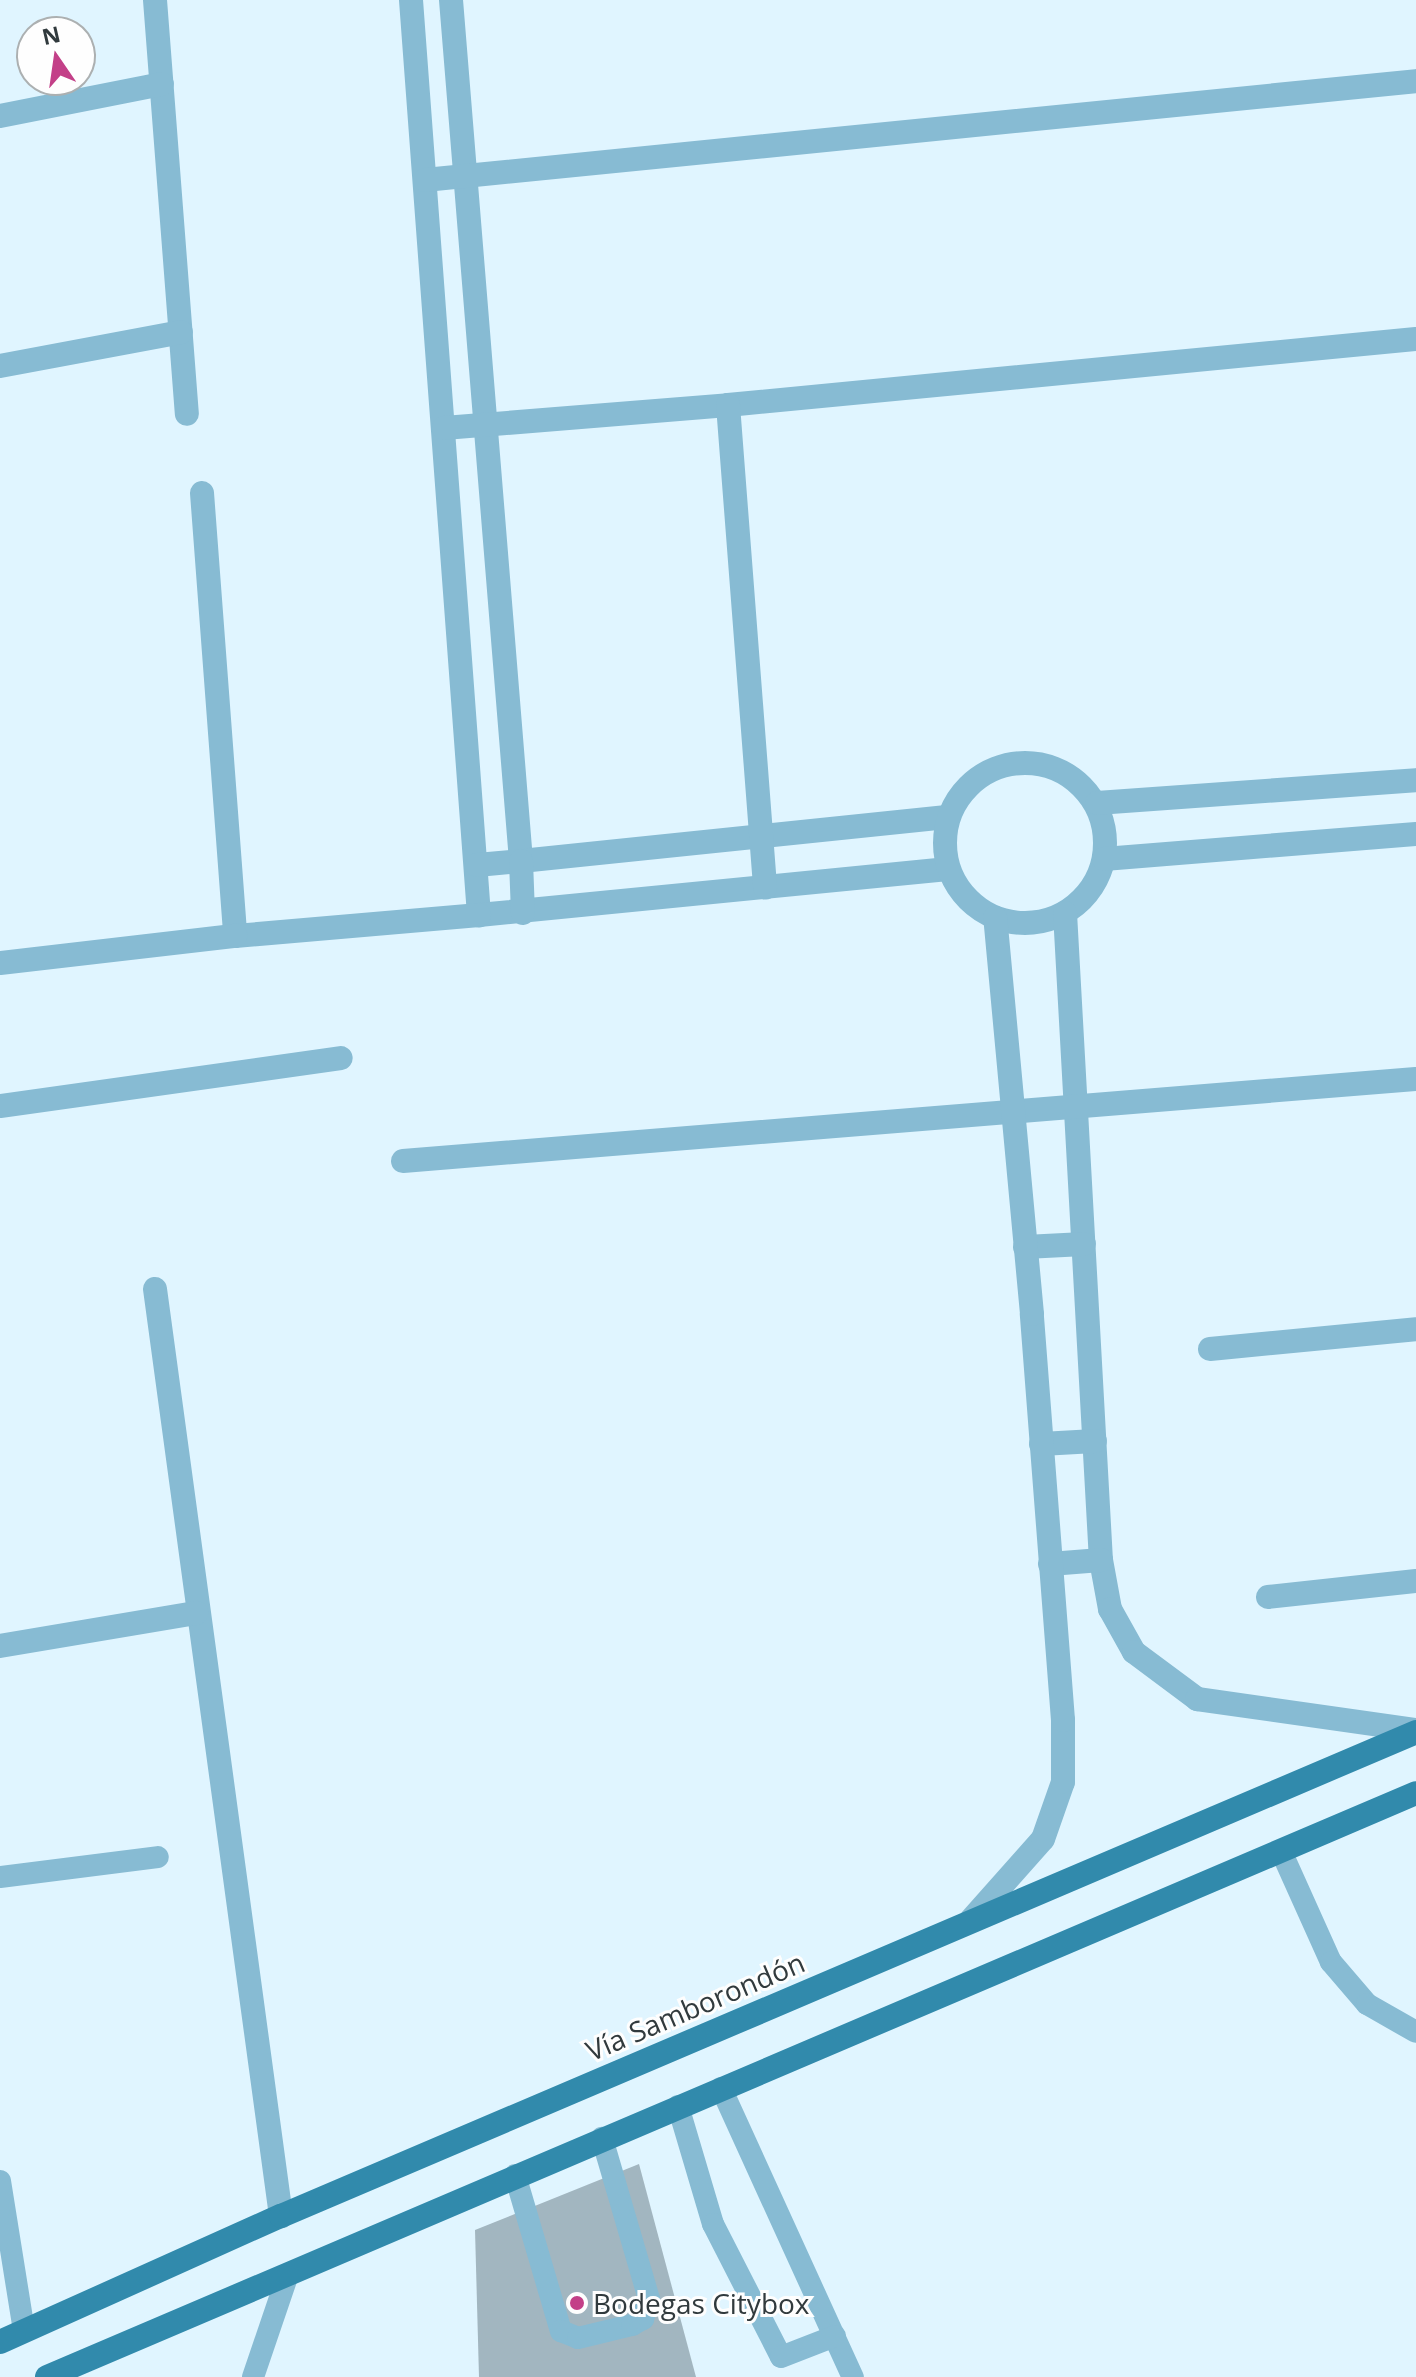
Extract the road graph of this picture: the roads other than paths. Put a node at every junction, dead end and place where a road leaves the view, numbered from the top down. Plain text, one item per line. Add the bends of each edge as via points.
1 (155, 0) edge
2 (411, 0) edge
3 (451, 0) edge
4 (1416, 81) edge
5 (162, 84) junction
6 (0, 116) edge
7 (465, 177) junction
8 (425, 180) junction
9 (181, 332) junction
10 (1416, 339) edge
11 (0, 366) edge
12 (728, 405) junction
13 (187, 414) dead end
14 (485, 425) junction
15 (444, 428) junction
16 (202, 493) dead end
17 (1416, 780) edge
18 (1097, 803) junction
19 (947, 817) junction
20 (1416, 834) edge
21 (760, 839) junction
22 (1104, 859) junction
23 (521, 861) junction
24 (477, 865) junction
25 (948, 869) junction
26 (765, 888) junction
27 (523, 913) junction
28 (1065, 913) junction
29 (479, 915) junction
30 (995, 918) junction
31 (235, 936) junction
32 (0, 963) edge
33 (341, 1058) dead end
34 (1416, 1079) edge
35 (1078, 1103) junction
36 (0, 1106) edge
37 (1013, 1109) junction
38 (403, 1161) dead end
39 (1084, 1244) junction
40 (1025, 1247) junction
41 (155, 1289) dead end
42 (1416, 1329) edge
43 (1210, 1349) dead end
44 (1095, 1441) junction
45 (1041, 1444) junction
46 (1101, 1560) junction
47 (1050, 1564) junction
48 (1416, 1581) edge
49 (1268, 1597) dead end
50 (196, 1613) junction
51 (0, 1646) edge
52 (1416, 1731) edge
53 (1416, 1793) edge
54 (1281, 1851) junction
55 (158, 1857) dead end
56 (0, 1877) edge
57 (971, 1920) junction
58 (1416, 2032) edge
59 (721, 2088) junction
60 (678, 2106) junction
61 (602, 2138) junction
62 (515, 2175) junction
63 (0, 2181) edge
64 (281, 2216) junction
65 (288, 2274) junction
66 (24, 2331) junction
67 (835, 2336) junction
68 (0, 2342) edge
69 (47, 2377) edge
70 (253, 2377) edge
71 (853, 2377) edge

1 - 5 street
2 - 8 street
3 - 7 street
4 - 7 street
5 - 6 street
5 - 9 street
7 - 8 street
7 - 14 street
8 - 15 street
9 - 11 street
9 - 13 street
10 - 12 street
12 - 14 street
12 - 21 street
14 - 15 street
14 - 23 street
15 - 24 street
16 - 31 street
17 - 18 street
18 - 19 street via 1068,774 1035,762 1000,766 970,783
18 - 22 street via 1105,828
19 - 21 street
19 - 25 street
20 - 22 street
21 - 23 street
21 - 26 street
22 - 28 street via 1092,886
23 - 24 street
23 - 27 street
24 - 29 street
25 - 26 street
25 - 30 street via 969,900
26 - 27 street
27 - 29 street
28 - 30 street via 1037,922
28 - 35 street
29 - 31 street
30 - 37 street
31 - 32 street
33 - 36 street
34 - 35 street
35 - 37 street
35 - 39 street
37 - 38 street
37 - 40 street
39 - 40 street
39 - 44 street
40 - 45 street
41 - 50 street
42 - 43 street
44 - 45 street
44 - 46 street
45 - 47 street
46 - 47 street
46 - 52 street via 1110,1609 1134,1652 1197,1699
47 - 57 street via 1063,1782 1043,1839
48 - 49 street
50 - 51 street
50 - 64 street
52 - 57 main road, Vía Samborondón
53 - 54 main road
54 - 58 lane via 1331,1962 1367,2004
54 - 59 main road
55 - 56 lane
57 - 64 main road, Vía Samborondón
59 - 60 main road
59 - 67 lane
60 - 61 main road
60 - 67 lane via 713,2224 781,2357
61 - 62 main road
61 - 62 lane via 649,2299 643,2319 632,2325 578,2338 561,2331
62 - 65 main road
63 - 66 lane
64 - 66 main road, Vía Samborondón
65 - 69 main road
65 - 70 lane
66 - 68 main road, Vía Samborondón
67 - 71 lane

